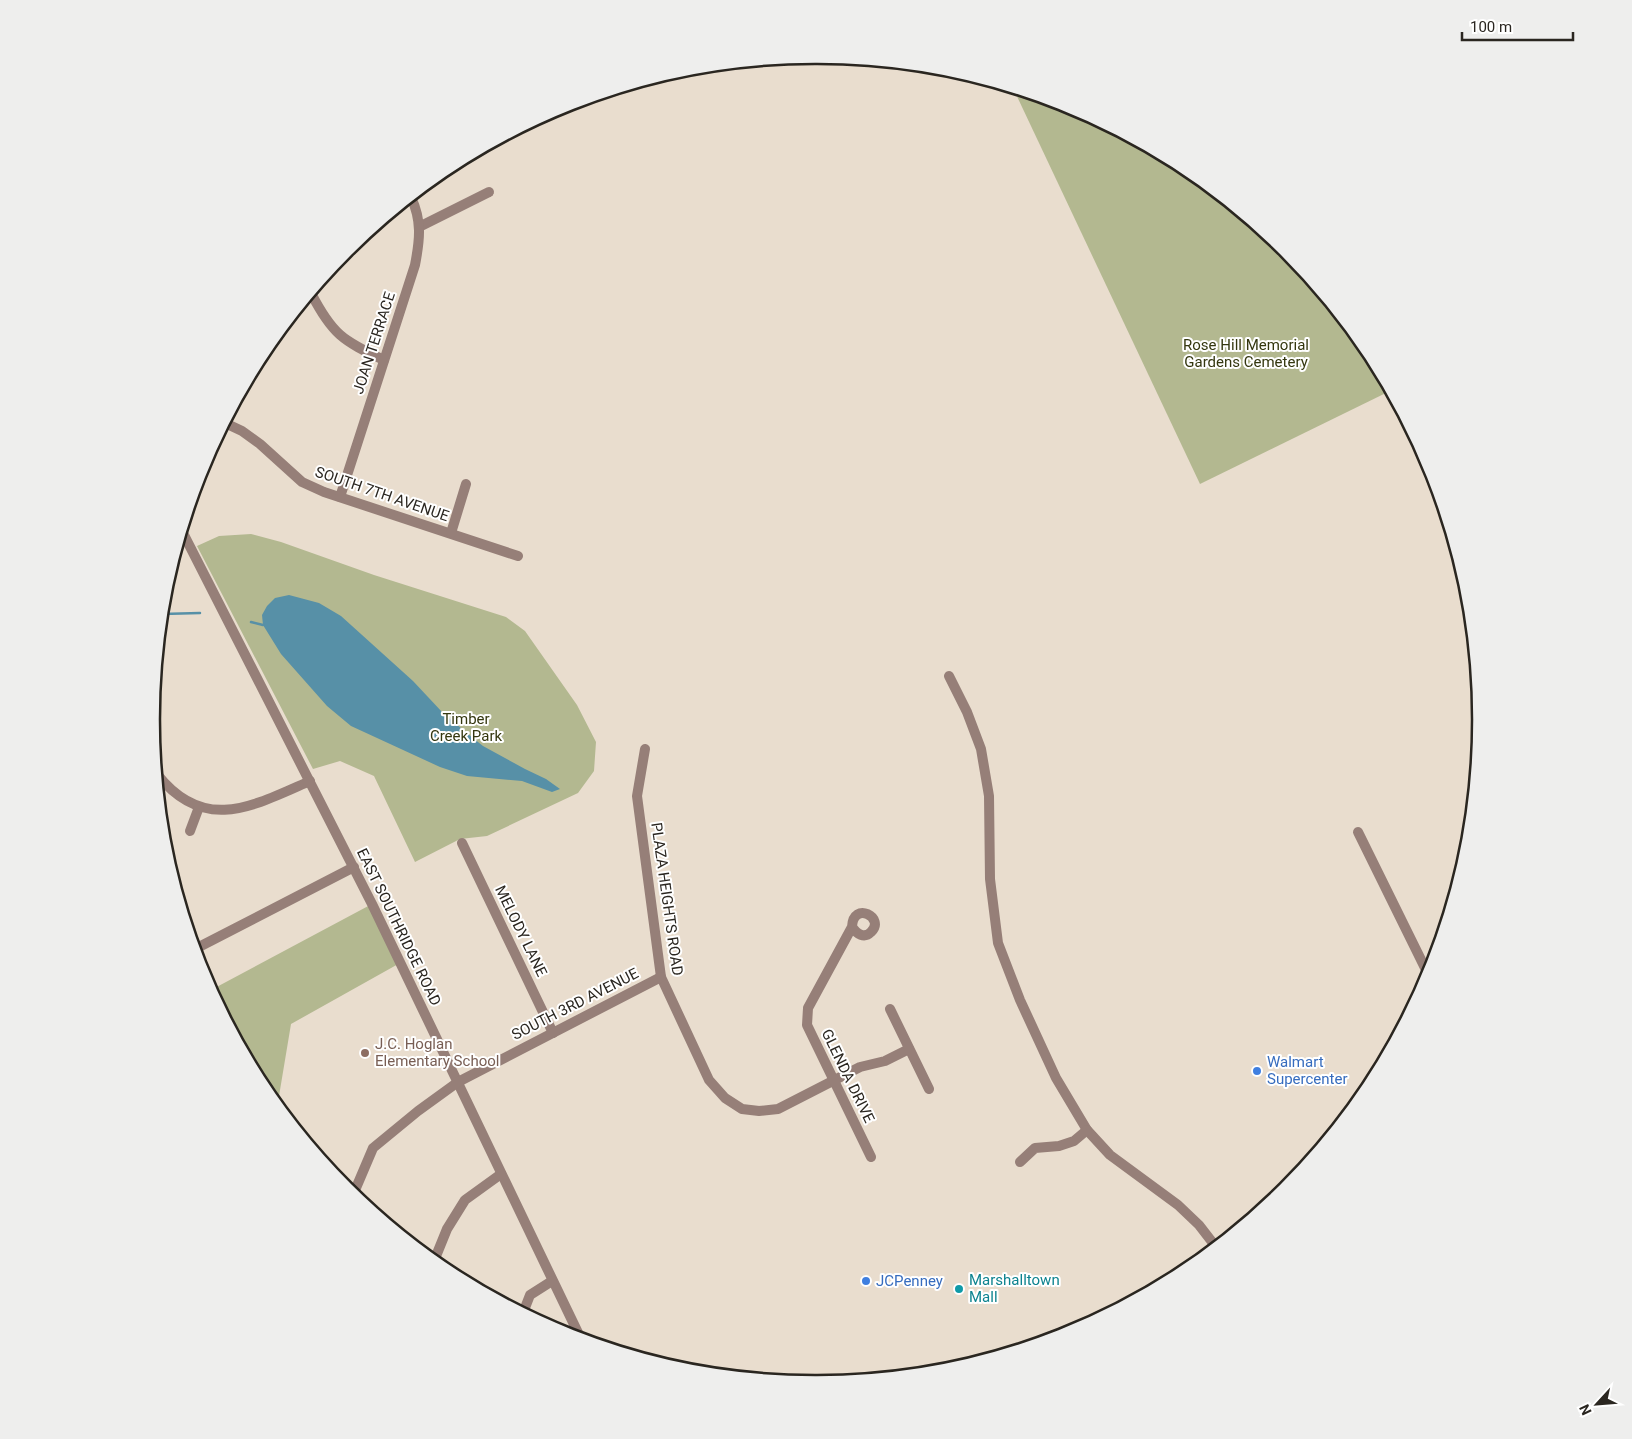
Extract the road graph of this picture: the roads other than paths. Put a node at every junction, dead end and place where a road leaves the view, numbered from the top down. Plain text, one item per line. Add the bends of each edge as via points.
1 (489, 192) dead end
2 (413, 203) edge
3 (419, 226) junction
4 (314, 298) edge
5 (384, 360) junction
6 (230, 425) edge
7 (466, 484) dead end
8 (340, 497) junction
9 (451, 533) junction
10 (186, 540) edge
11 (518, 556) dead end
12 (949, 676) dead end
13 (645, 748) dead end
14 (164, 781) edge
15 (310, 781) junction
16 (199, 807) junction
17 (190, 832) dead end
18 (1358, 832) dead end
19 (462, 843) dead end
20 (354, 867) junction
21 (852, 927) dead end
22 (201, 946) edge
23 (1424, 965) edge
24 (660, 977) junction
25 (890, 1009) dead end
26 (553, 1033) junction
27 (910, 1049) junction
28 (834, 1081) junction
29 (458, 1082) junction
30 (929, 1089) dead end
31 (1087, 1130) junction
32 (871, 1157) dead end
33 (1020, 1162) dead end
34 (502, 1174) junction
35 (356, 1187) edge
36 (1212, 1242) edge
37 (437, 1254) edge
38 (552, 1281) junction
39 (525, 1308) edge
40 (576, 1329) edge

1 - 3 street
2 - 3 street, JOAN TERRACE
3 - 5 street, JOAN TERRACE via 420,241 415,264
4 - 5 street via 335,331 354,346
5 - 8 street, JOAN TERRACE
6 - 8 street, SOUTH 7TH AVENUE via 260,444 302,482
7 - 9 street
8 - 9 street, SOUTH 7TH AVENUE
9 - 11 street, SOUTH 7TH AVENUE
10 - 15 street, EAST SOUTHRIDGE ROAD
12 - 31 street via 981,749 989,796 990,879 998,943 1056,1078
13 - 24 street, PLAZA HEIGHTS ROAD via 637,796
14 - 16 street via 174,792
15 - 16 street via 237,810
15 - 20 street, EAST SOUTHRIDGE ROAD
16 - 17 street
18 - 23 street
19 - 26 street, MELODY LANE
20 - 22 street
20 - 29 street, EAST SOUTHRIDGE ROAD
21 - 28 street, GLENDA DRIVE via 808,1008 807,1025
24 - 26 street, SOUTH 3RD AVENUE
24 - 28 street, PLAZA HEIGHTS ROAD via 709,1080 725,1098 742,1109 759,1112 778,1109
25 - 27 street
26 - 29 street, SOUTH 3RD AVENUE
27 - 28 street via 885,1061 860,1067
27 - 30 street
28 - 32 street, GLENDA DRIVE
29 - 34 street, EAST SOUTHRIDGE ROAD
29 - 35 street, SOUTH 3RD AVENUE via 372,1148
31 - 33 street via 1074,1141 1035,1148
31 - 36 street via 1110,1155 1178,1205
34 - 37 street via 465,1200
34 - 38 street, EAST SOUTHRIDGE ROAD
38 - 39 street via 530,1295
38 - 40 street, EAST SOUTHRIDGE ROAD

